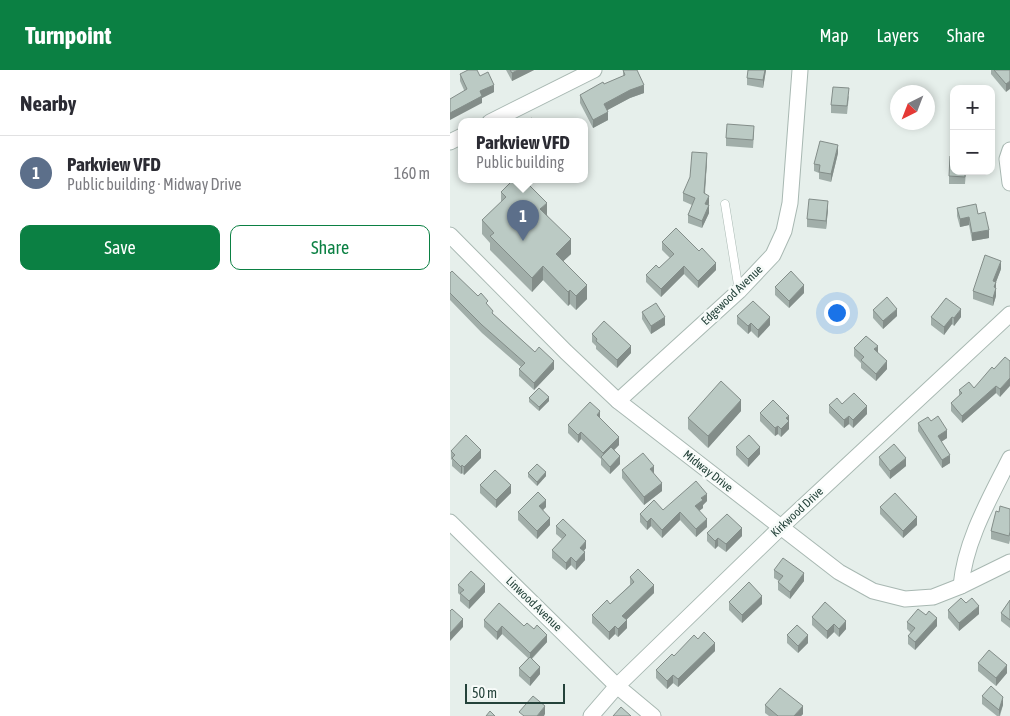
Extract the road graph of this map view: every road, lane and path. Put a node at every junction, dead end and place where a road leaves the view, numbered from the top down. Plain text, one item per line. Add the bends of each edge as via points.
1 (594, 70) edge
2 (800, 70) edge
3 (498, 118) edge
4 (1010, 150) edge
5 (1010, 183) edge
6 (725, 204) dead end
7 (450, 234) edge
8 (739, 291) junction
9 (1010, 314) edge
10 (618, 401) junction
11 (1010, 458) edge
12 (450, 522) edge
13 (780, 528) junction
14 (1010, 562) edge
15 (961, 586) junction
16 (617, 686) junction
17 (591, 716) edge
18 (654, 716) edge

1 - 3 street
2 - 8 street, Edgewood Avenue via 790,203 784,231 773,255
4 - 5 street via 1007,159
6 - 8 lane
7 - 10 street, Midway Drive
8 - 10 street, Edgewood Avenue
9 - 13 street, Kirkwood Drive
10 - 13 street, Midway Drive
11 - 15 street via 976,527 962,567
12 - 16 street, Linwood Avenue
13 - 15 street, Midway Drive via 839,572 873,591 906,599 933,597
13 - 16 street, Kirkwood Drive
14 - 15 street, Midway Drive
16 - 17 street, Kirkwood Drive
16 - 18 street, Linwood Avenue

